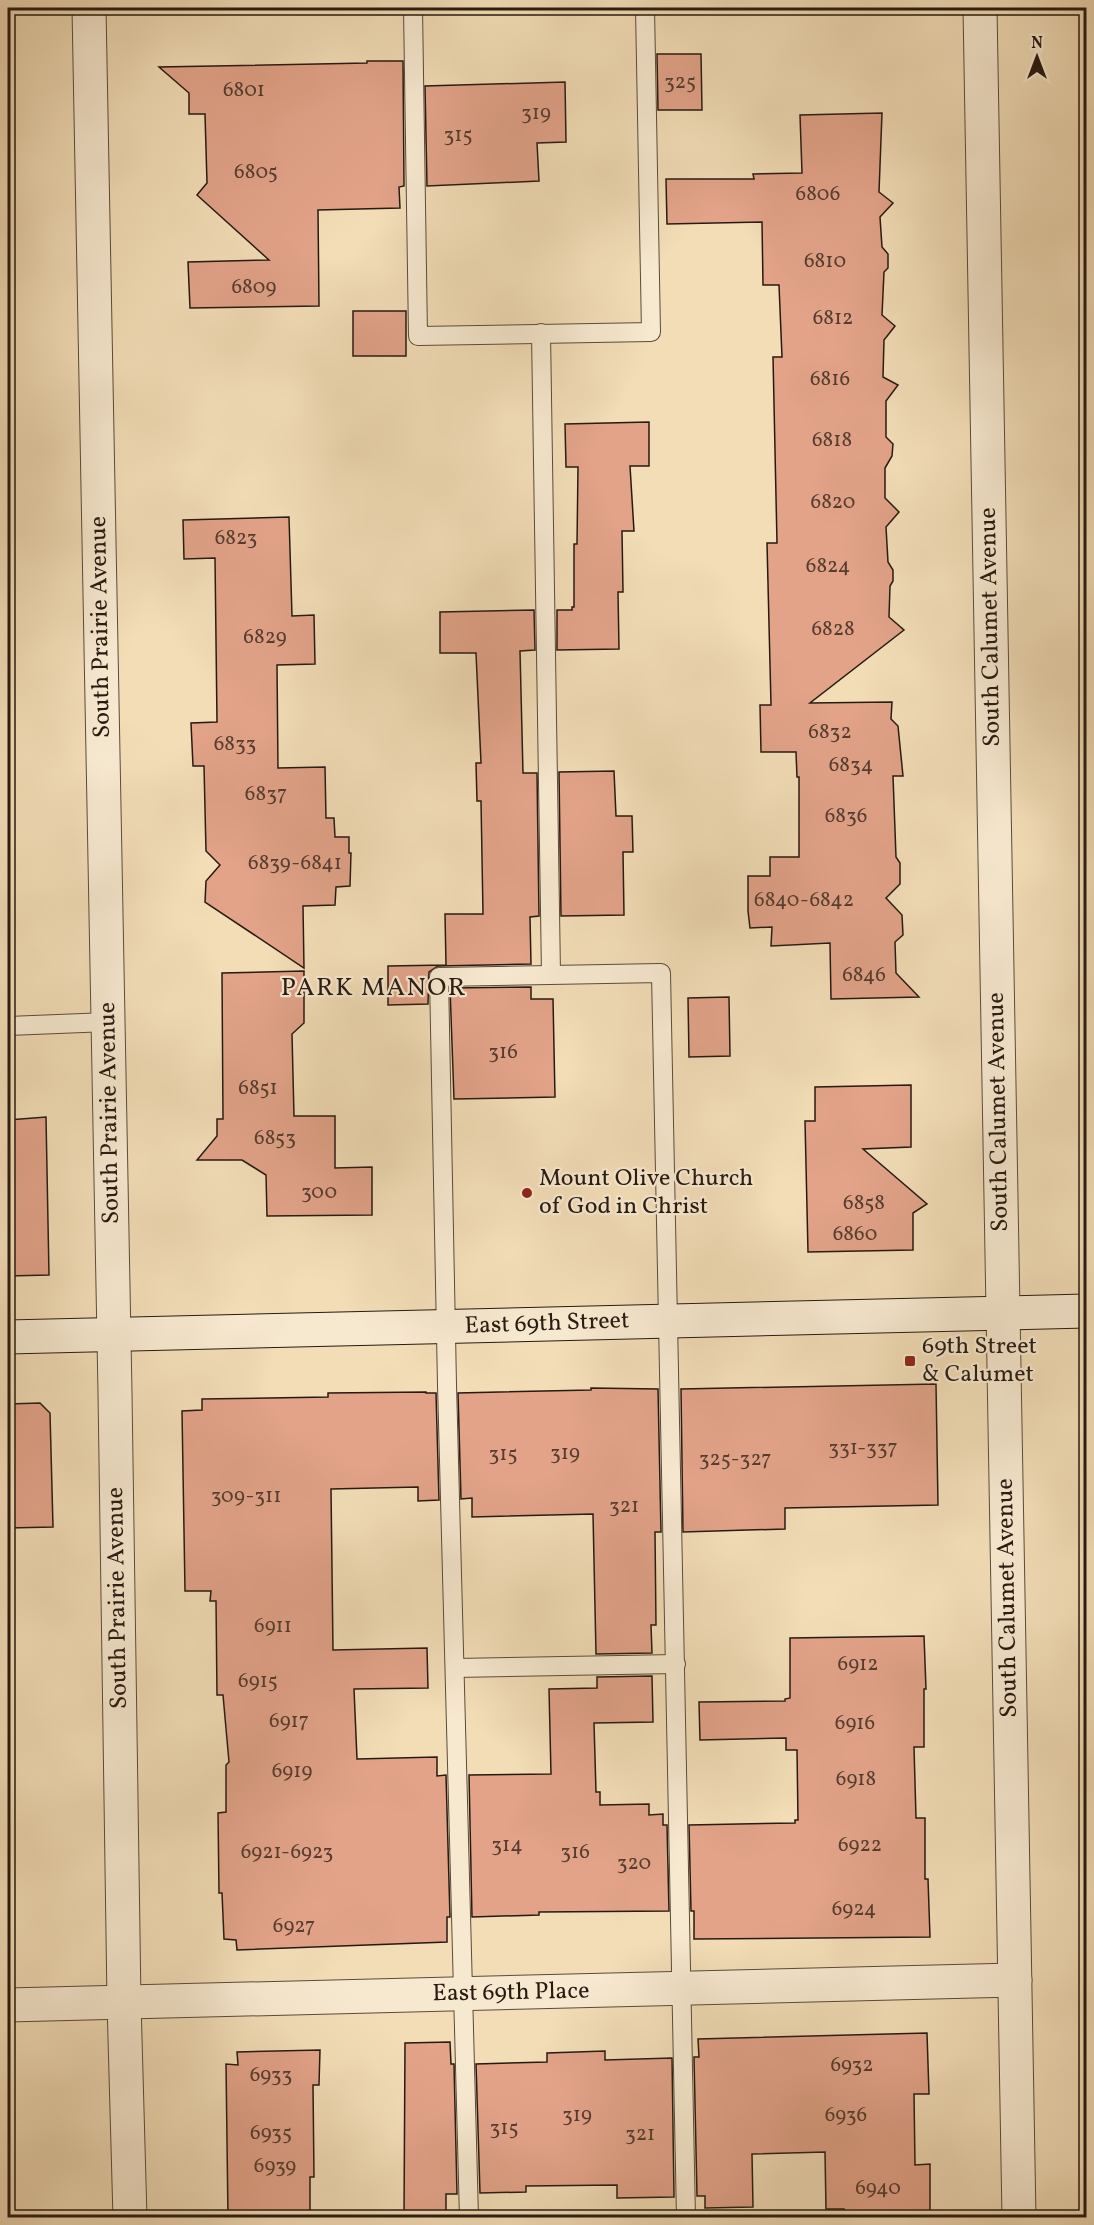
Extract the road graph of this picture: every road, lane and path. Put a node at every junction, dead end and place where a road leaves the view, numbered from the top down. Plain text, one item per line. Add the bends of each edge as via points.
1 (89, 8) edge
2 (413, 8) edge
3 (645, 8) edge
4 (980, 8) edge
5 (541, 333) junction
6 (551, 974) junction
7 (108, 1022) junction
8 (8, 1026) edge
9 (1086, 1311) edge
10 (1003, 1313) junction
11 (670, 1321) junction
12 (446, 1327) junction
13 (114, 1335) junction
14 (8, 1338) edge
15 (676, 1664) junction
16 (455, 1668) junction
17 (1014, 1980) junction
18 (682, 1989) junction
19 (464, 1994) junction
20 (124, 2002) junction
21 (8, 2005) edge
22 (130, 2217) edge
23 (469, 2217) edge
24 (686, 2217) edge
25 (1018, 2217) edge

1 - 7 street, South Prairie Avenue
2 - 5 lane via 418,336
3 - 5 lane via 651,332
4 - 10 street, South Calumet Avenue
5 - 6 lane
6 - 11 lane via 661,973
6 - 12 lane via 439,977
7 - 8 lane
7 - 13 street, South Prairie Avenue
9 - 10 street, East 69th Street
10 - 11 street, East 69th Street
10 - 17 street, South Calumet Avenue
11 - 12 street, East 69th Street
11 - 15 lane
12 - 13 street, East 69th Street
12 - 16 lane
13 - 14 street, East 69th Street
13 - 20 street, South Prairie Avenue
15 - 16 lane
15 - 18 lane
16 - 19 lane
17 - 18 street, East 69th Place
17 - 25 street, South Calumet Avenue
18 - 19 street, East 69th Place
18 - 24 lane
19 - 20 street, East 69th Place
19 - 23 lane
20 - 21 street, East 69th Place
20 - 22 street, South Prairie Avenue

